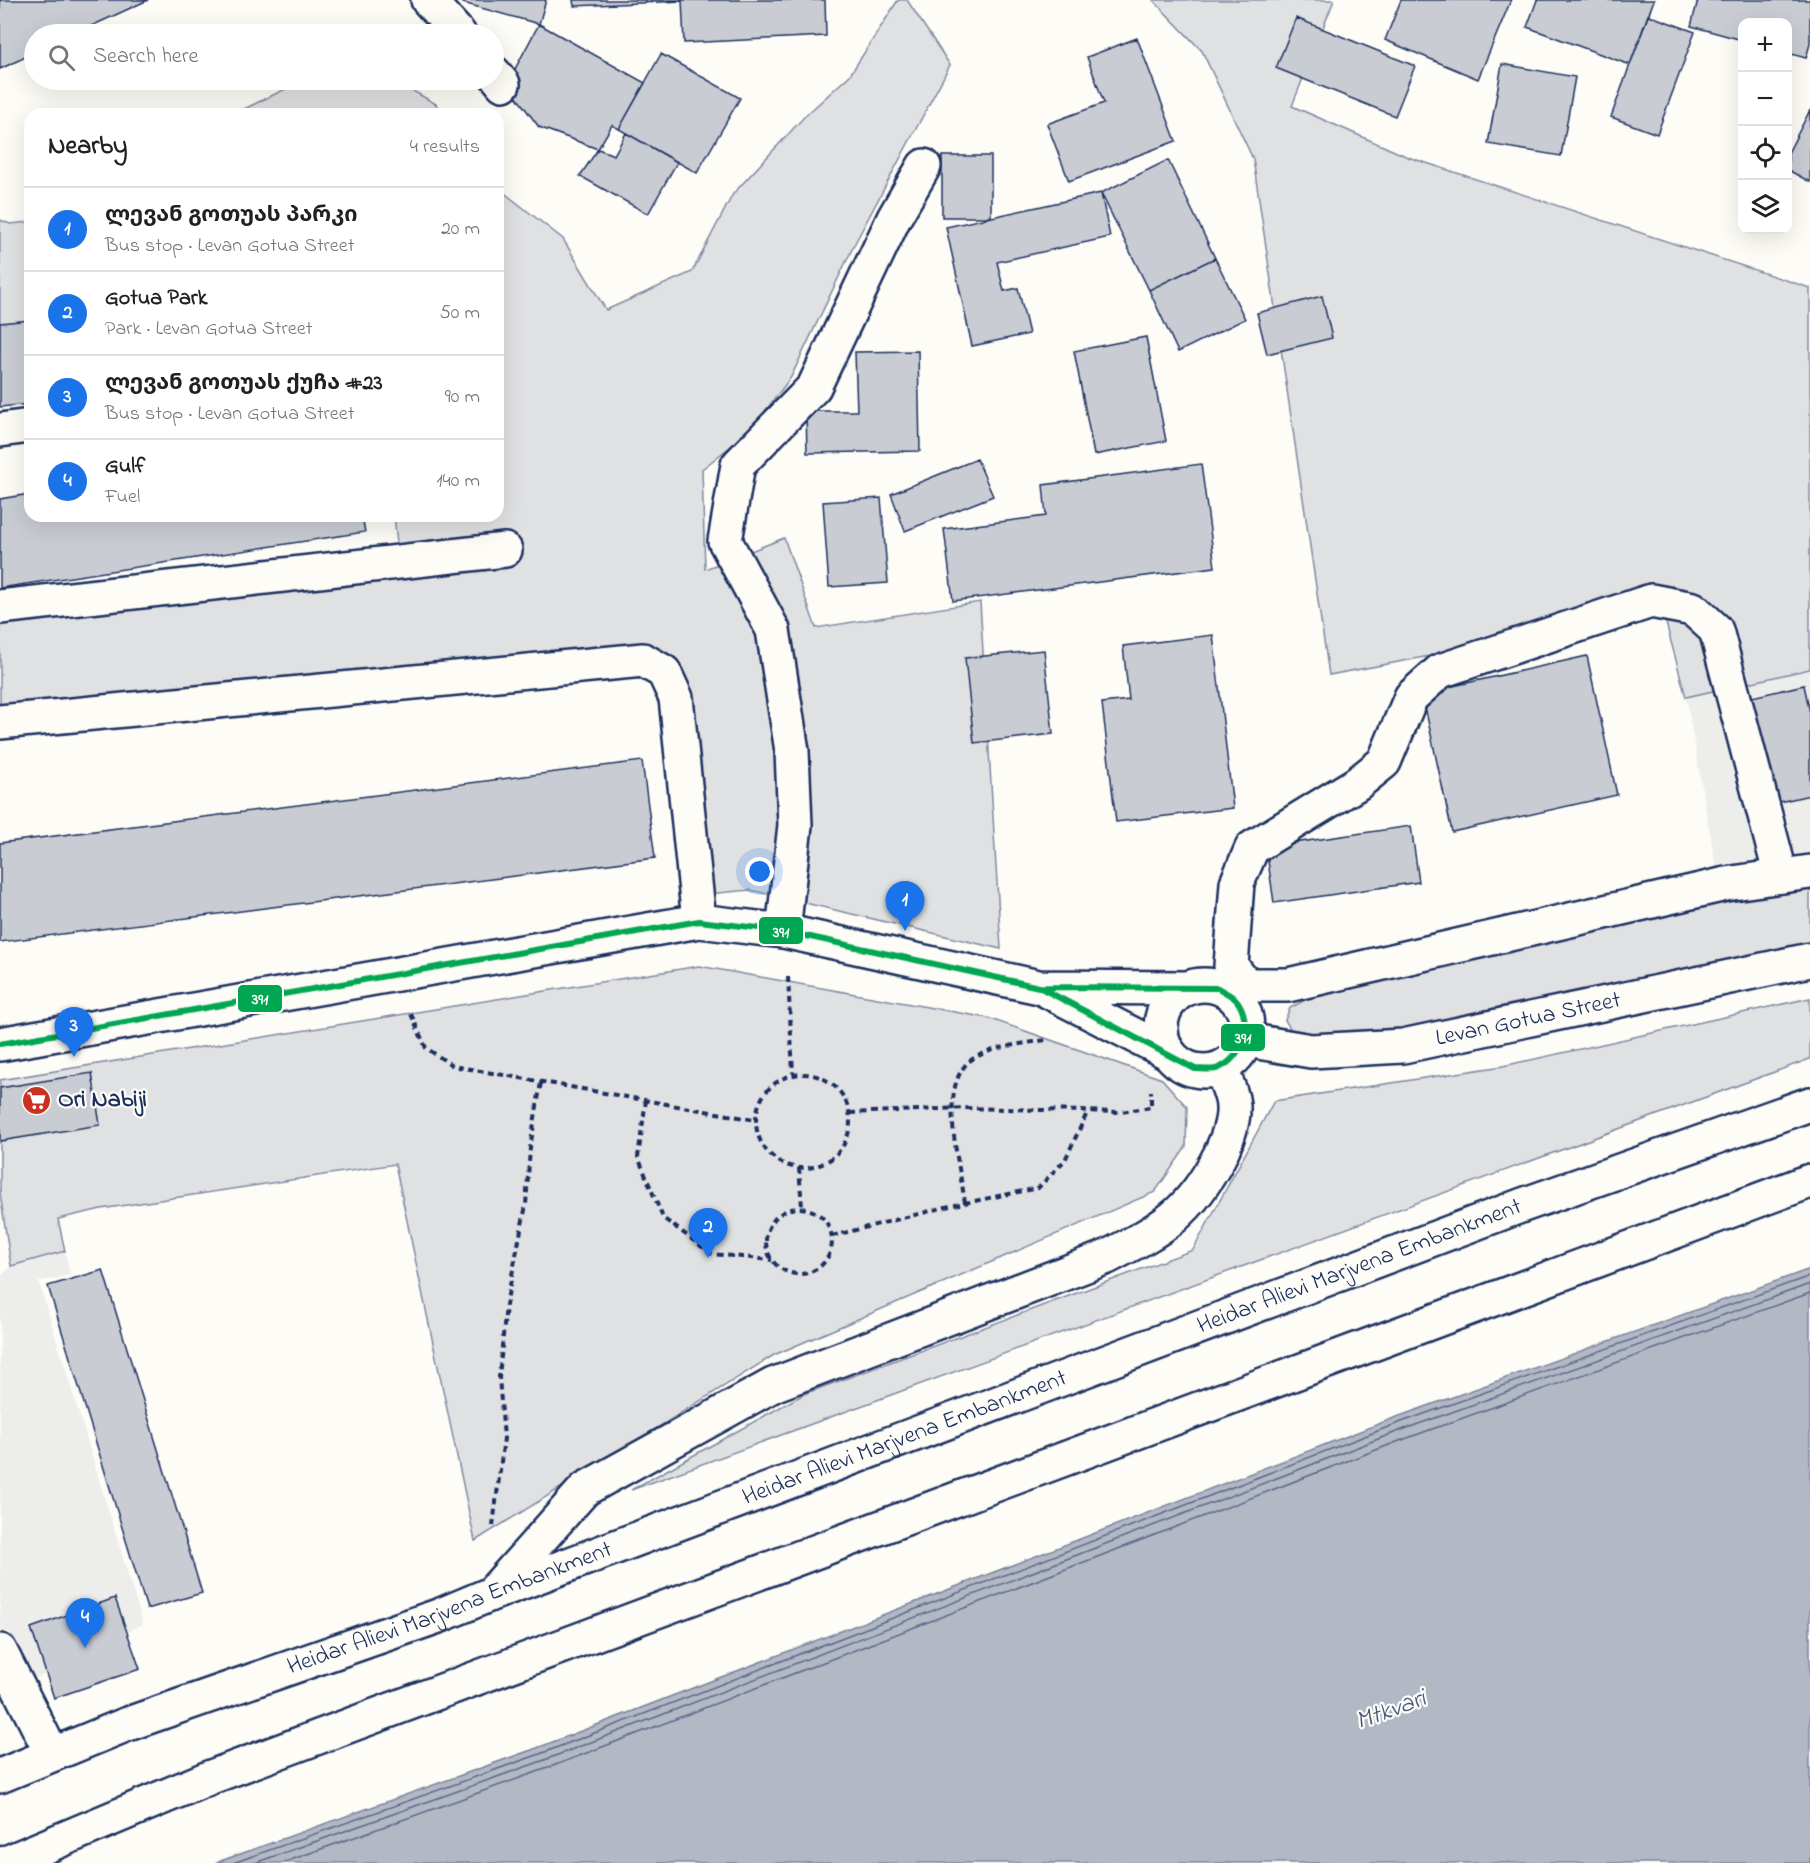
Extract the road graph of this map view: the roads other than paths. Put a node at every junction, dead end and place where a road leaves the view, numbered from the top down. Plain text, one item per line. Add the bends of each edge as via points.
1 (428, 0) edge
2 (450, 24) edge
3 (924, 166) dead end
4 (24, 427) edge
5 (0, 430) edge
6 (505, 550) dead end
7 (0, 607) edge
8 (0, 722) edge
9 (1795, 874) edge
10 (699, 921) junction
11 (783, 931) junction
12 (1810, 960) edge
13 (1039, 987) junction
14 (1187, 988) junction
15 (1235, 988) junction
16 (1245, 1040) junction
17 (0, 1044) edge
18 (1169, 1053) junction
19 (1221, 1068) junction
20 (1810, 1104) edge
21 (1810, 1181) edge
22 (491, 1594) junction
23 (0, 1651) edge
24 (52, 1754) junction
25 (0, 1776) edge
26 (6, 1863) edge

1 - 2 main road
3 - 11 main road via 894,218 814,387 738,465 725,541 773,630 792,751 795,825
4 - 5 main road
6 - 7 main road
8 - 10 main road via 643,660 664,672 676,698
9 - 15 main road via 1726,884 1288,985
9 - 15 main road via 1716,630 1693,609 1651,601 1440,671 1412,697 1384,762 1358,783 1252,848 1237,883 1231,966
10 - 11 main road
10 - 17 main road
11 - 13 main road
12 - 16 main road, Levan Gotua Street via 1403,1046 1311,1051
13 - 14 main road
13 - 18 main road
14 - 15 main road
14 - 18 main road via 1172,999 1163,1016 1161,1035
15 - 16 main road via 1247,1021
16 - 19 main road via 1236,1057
18 - 19 main road via 1192,1069
19 - 22 main road via 1233,1107 1224,1146 1206,1182 1185,1209 1149,1235 1107,1257 773,1385 585,1489
20 - 22 main road, Heidar Alievi Marjvena Embankment via 1523,1205
21 - 26 main road via 211,1777
22 - 24 main road, Heidar Alievi Marjvena Embankment
23 - 24 main road
24 - 25 main road, Heidar Alievi Marjvena Embankment

